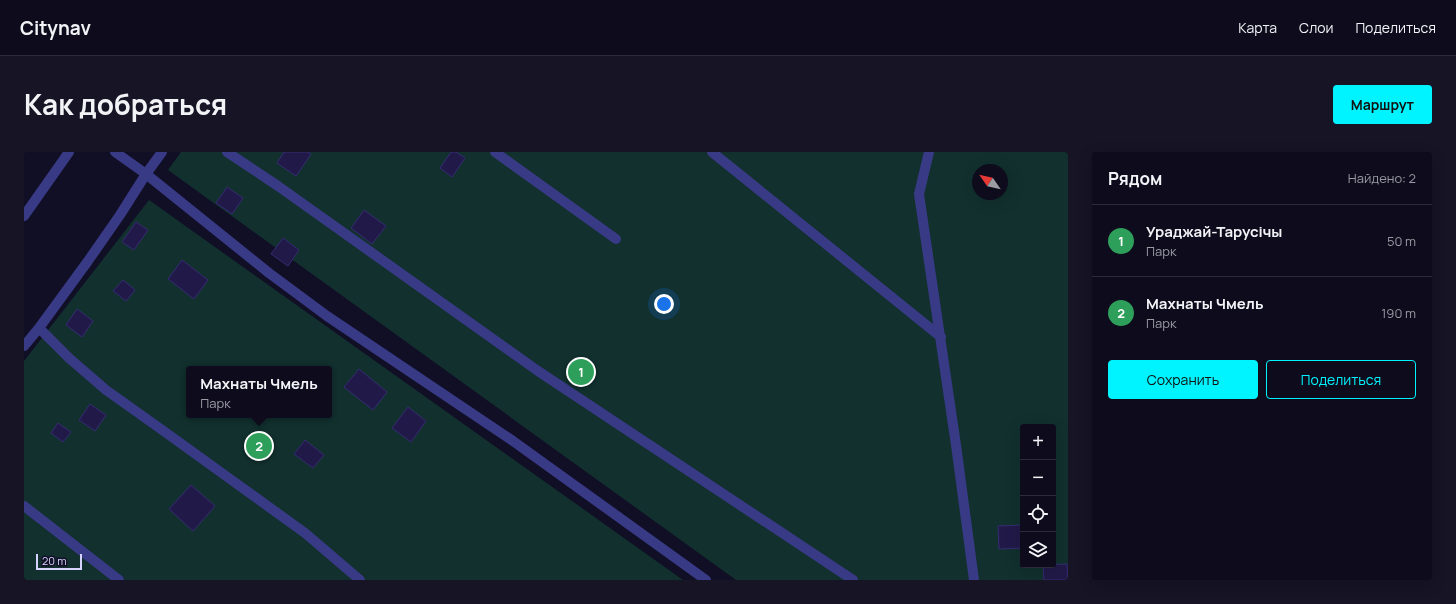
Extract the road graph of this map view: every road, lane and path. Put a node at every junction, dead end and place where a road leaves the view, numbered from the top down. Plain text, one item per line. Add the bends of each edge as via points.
1 (69, 152) edge
2 (115, 152) edge
3 (162, 152) edge
4 (227, 152) edge
5 (495, 152) edge
6 (712, 152) edge
7 (929, 152) edge
8 (146, 174) junction
9 (24, 216) edge
10 (616, 239) dead end
11 (39, 328) junction
12 (940, 337) junction
13 (24, 346) edge
14 (24, 506) edge
15 (119, 580) edge
16 (360, 580) edge
17 (706, 580) edge
18 (853, 580) edge
19 (974, 580) edge

1 - 9 street
2 - 8 street
3 - 8 street
4 - 18 street via 538,371
5 - 10 street
6 - 12 street
7 - 12 street via 919,194
8 - 11 street via 120,215
8 - 17 street via 327,316 513,441
11 - 13 street
11 - 16 street via 106,390 305,533
12 - 19 street
14 - 15 street

